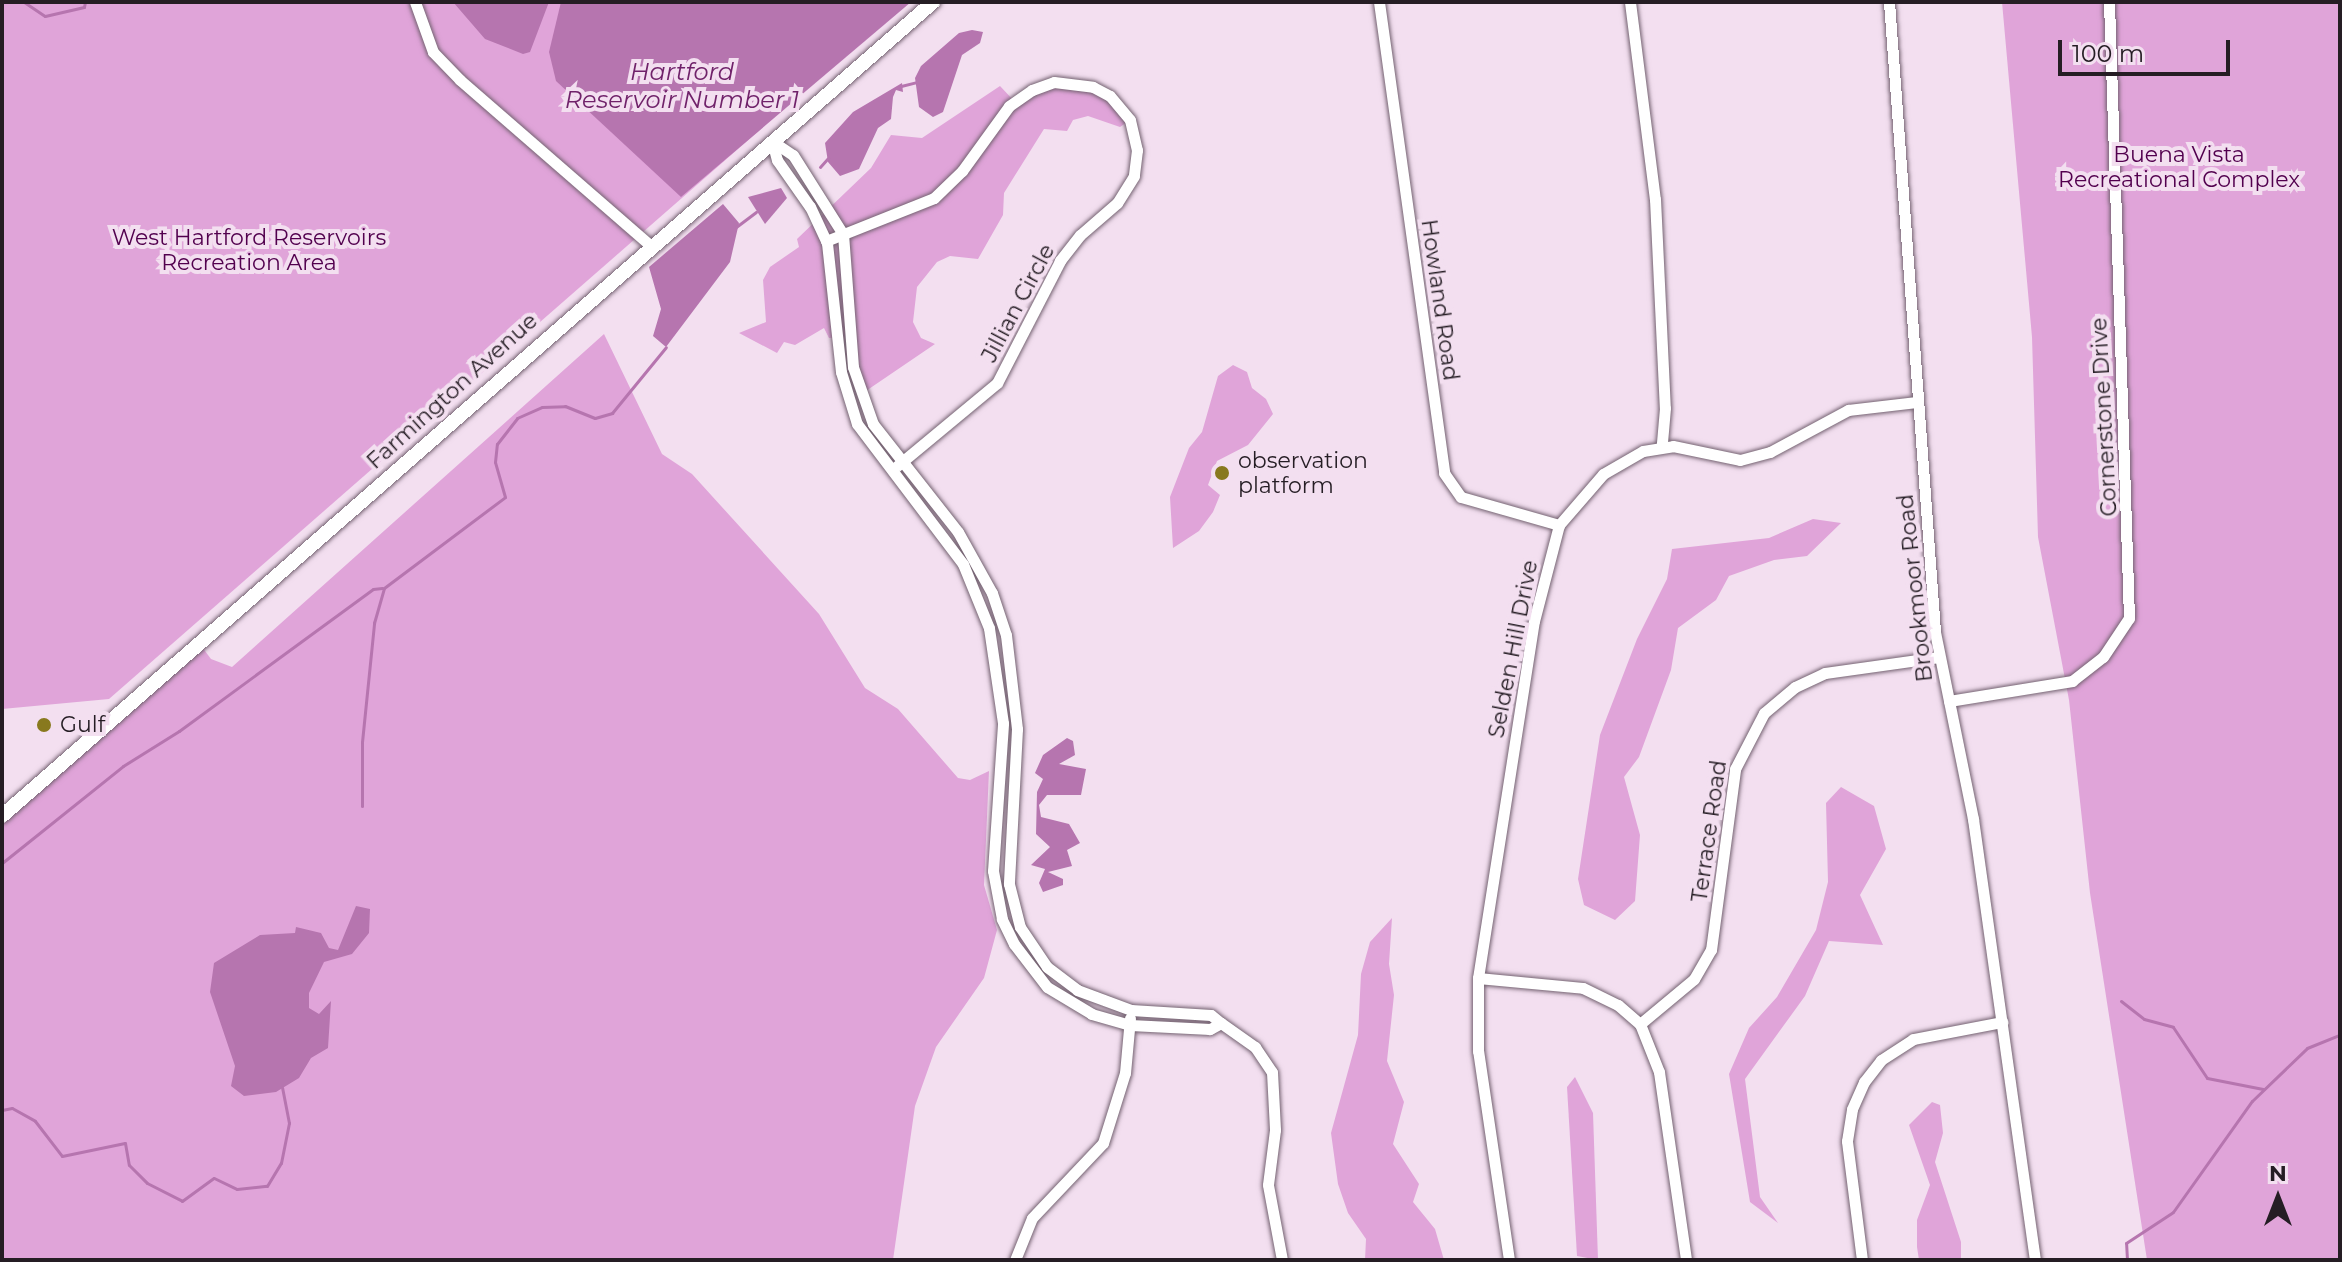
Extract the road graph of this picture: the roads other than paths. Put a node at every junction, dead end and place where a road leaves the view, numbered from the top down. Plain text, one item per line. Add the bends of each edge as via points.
1 (415, 2) edge
2 (933, 2) edge
3 (1379, 2) edge
4 (1630, 2) edge
5 (1889, 2) edge
6 (2109, 2) edge
7 (772, 141) junction
8 (843, 234) junction
9 (826, 241) junction
10 (650, 245) junction
11 (1917, 402) junction
12 (1662, 446) junction
13 (901, 463) junction
14 (891, 473) junction
15 (1559, 525) junction
16 (1939, 657) junction
17 (1949, 701) junction
18 (2, 816) edge
19 (1478, 978) junction
20 (1131, 1010) junction
21 (2002, 1022) junction
22 (1221, 1023) junction
23 (1640, 1024) junction
24 (1130, 1025) junction
25 (1015, 1260) edge
26 (1282, 1260) edge
27 (1509, 1260) edge
28 (1686, 1260) edge
29 (1862, 1260) edge
30 (2035, 1260) edge

1 - 10 street via 433,52 460,80
2 - 7 main road, Farmington Avenue
3 - 15 street, Howland Road via 1444,473 1461,497
4 - 12 street via 1655,199 1665,408
5 - 11 street, Brookmoor Road
6 - 17 street, Cornerstone Drive via 2129,618 2112,648 2072,681
7 - 8 street via 793,155
7 - 9 street via 777,160
7 - 10 main road, Farmington Avenue
8 - 9 street, Jillian Circle
8 - 13 street via 860,395
8 - 13 street, Jillian Circle via 934,198 962,171 1009,106 1032,90 1054,82 1093,87 1110,96 1130,120 1137,150 1134,176 1117,203 1060,261 997,383
9 - 14 street via 847,398 857,424
10 - 18 main road, Farmington Avenue
11 - 12 street via 1848,410 1770,452 1740,460
11 - 16 street, Brookmoor Road
12 - 15 street, Selden Hill Drive via 1609,468
13 - 14 street, Jillian Circle
13 - 20 street via 972,554 1006,635 1017,729 1009,884 1020,927 1058,978 1099,1001
14 - 24 street via 963,564 996,657 1003,723 993,871 1002,919 1047,987 1092,1014
15 - 19 street, Selden Hill Drive via 1534,621
16 - 17 street, Brookmoor Road
16 - 23 street, Terrace Road via 1825,673 1795,687 1764,713 1735,769 1711,950 1694,979
17 - 21 street, Brookmoor Road via 1973,819
19 - 23 street via 1583,988 1618,1005
19 - 27 street, Selden Hill Drive via 1478,1051
20 - 22 street via 1211,1015
20 - 24 street
21 - 29 street via 1913,1039 1881,1060 1864,1082 1852,1109 1847,1141
21 - 30 street, Brookmoor Road
22 - 24 street via 1210,1029
22 - 26 street via 1255,1047 1272,1072 1275,1130 1268,1185
23 - 28 street via 1659,1072
24 - 25 street via 1125,1073 1103,1143 1032,1218

